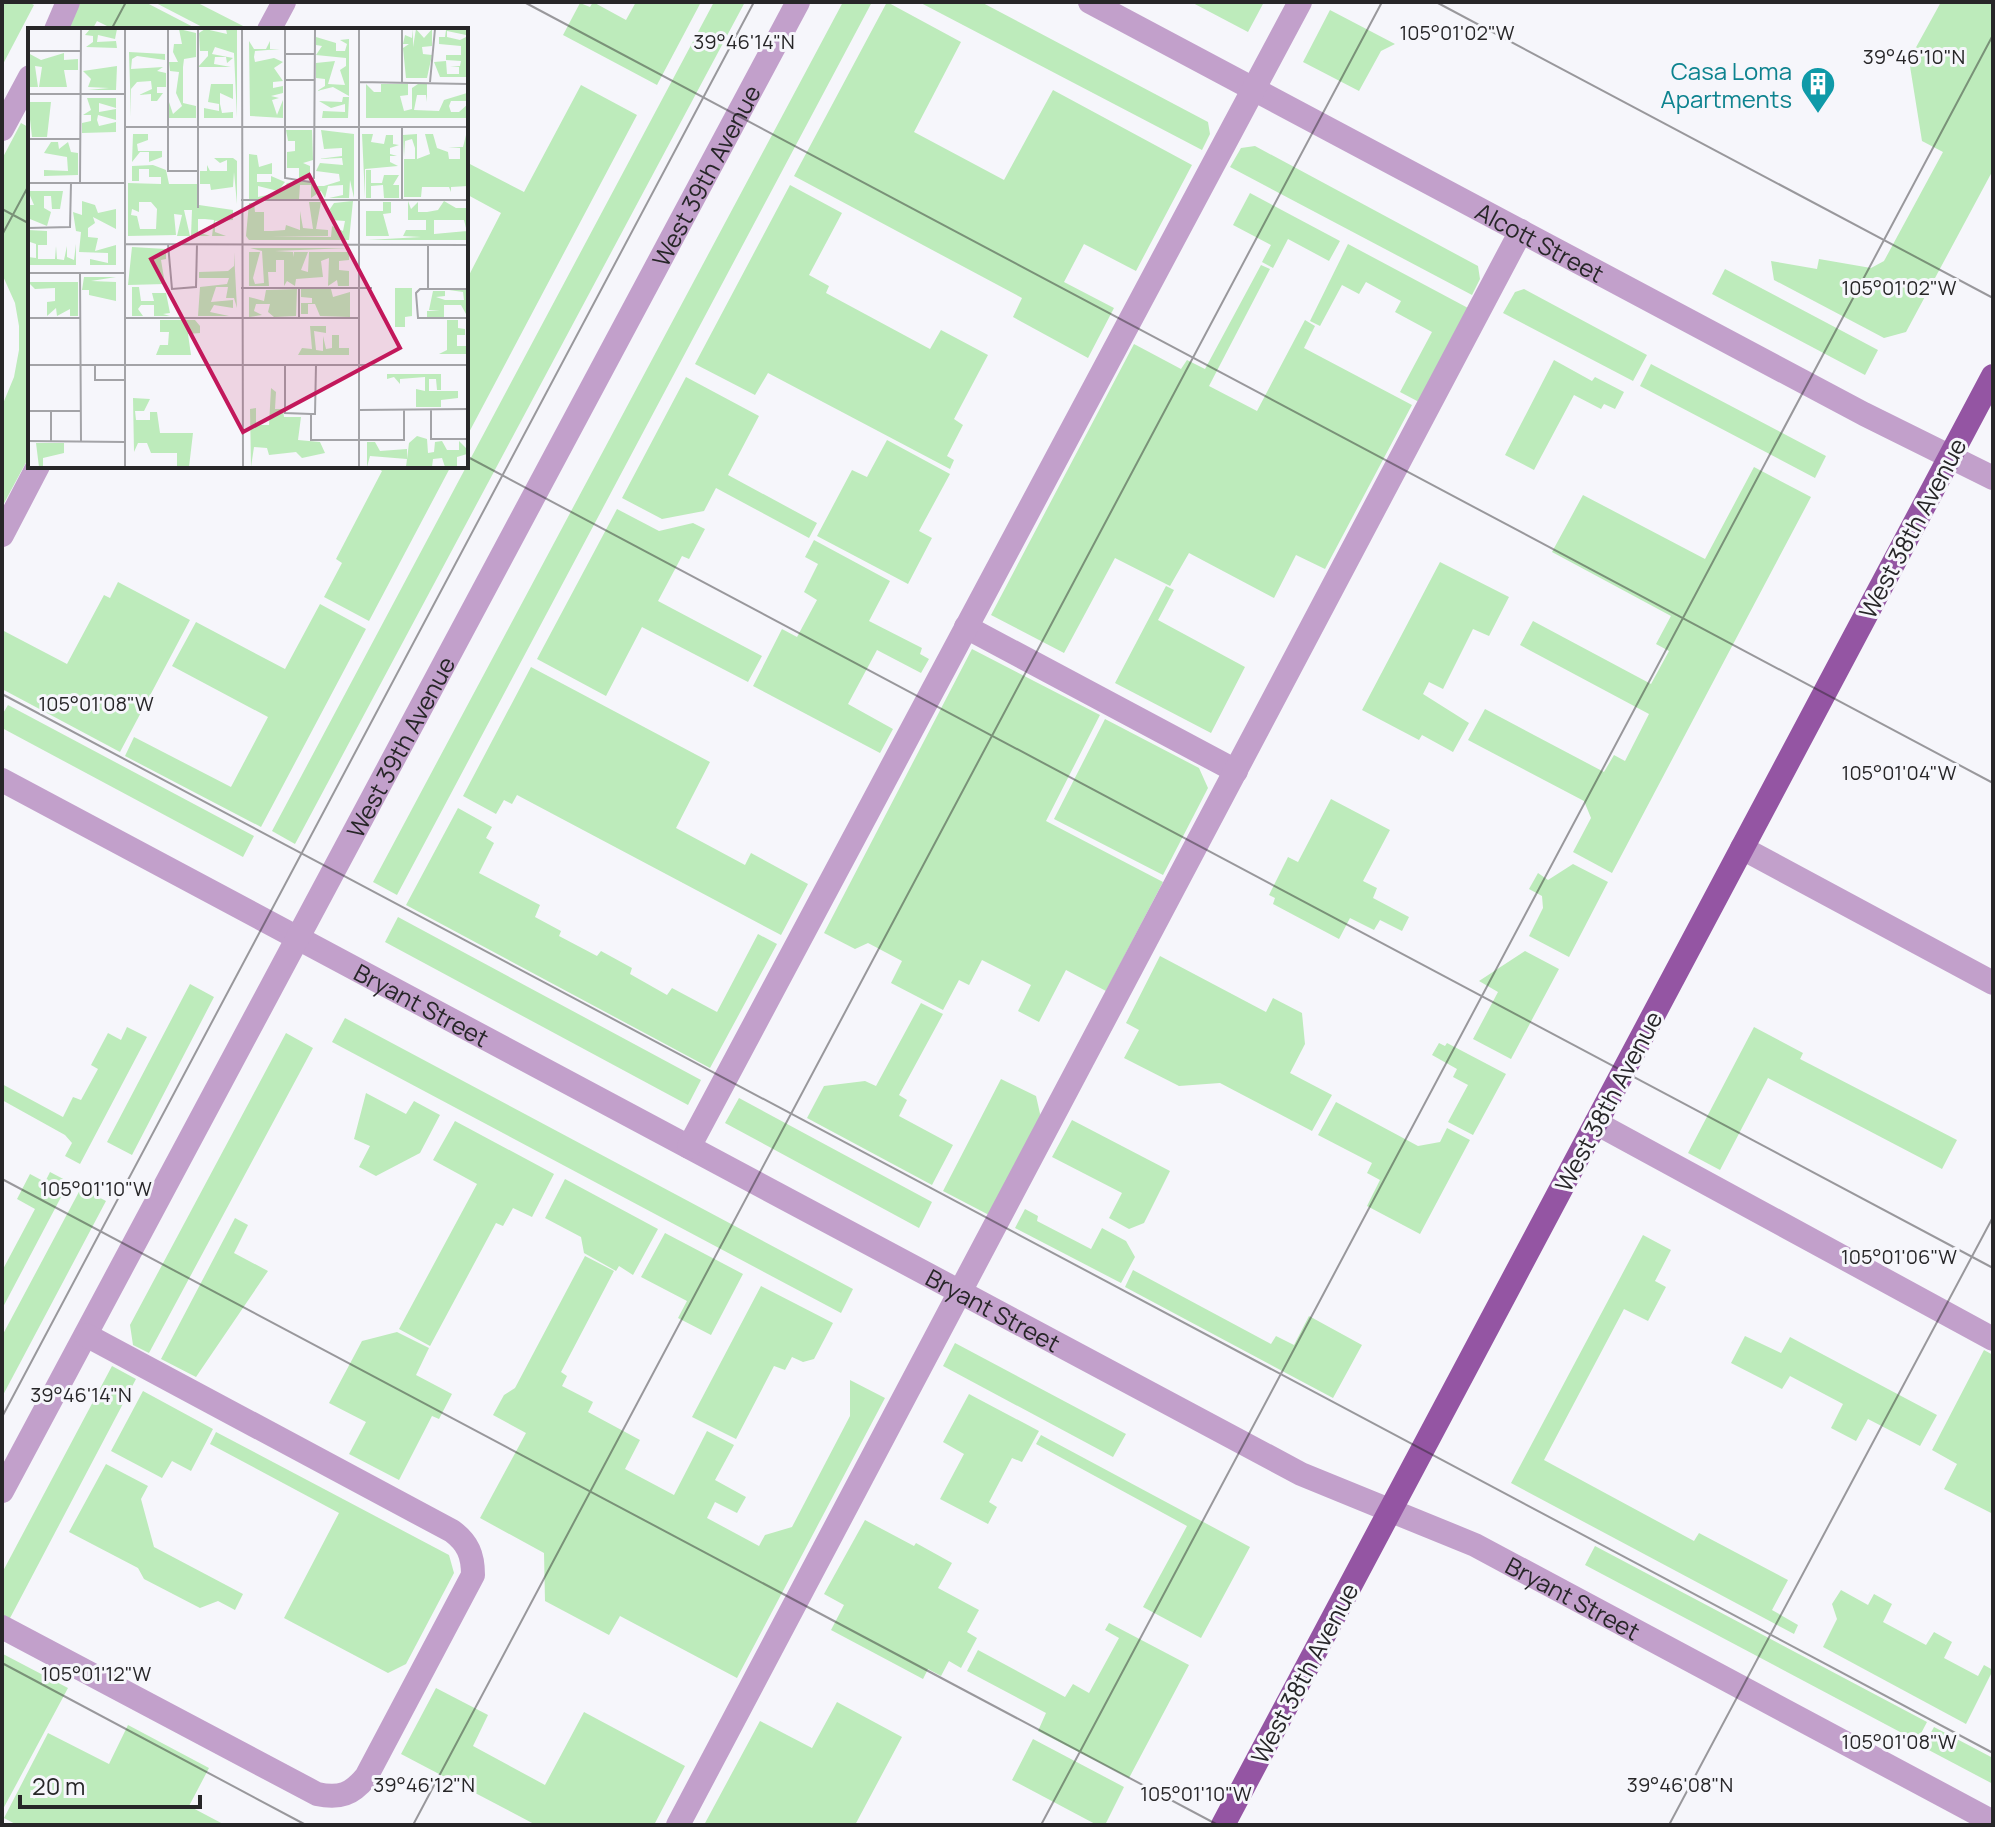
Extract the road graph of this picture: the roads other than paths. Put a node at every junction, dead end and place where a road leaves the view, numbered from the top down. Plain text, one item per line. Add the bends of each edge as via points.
1 (68, 2) edge
2 (284, 2) edge
3 (798, 2) edge
4 (1090, 2) edge
5 (1300, 2) edge
6 (57, 28) edge
7 (270, 28) edge
8 (28, 81) edge
9 (1254, 89) junction
10 (2, 129) edge
11 (1521, 231) junction
12 (1993, 376) edge
13 (1950, 457) junction
14 (37, 468) edge
15 (1993, 478) edge
16 (2, 535) edge
17 (966, 627) junction
18 (1236, 771) junction
19 (2, 780) edge
20 (1742, 848) junction
21 (298, 938) junction
22 (1993, 983) edge
23 (1596, 1123) junction
24 (689, 1147) junction
25 (961, 1292) junction
26 (86, 1335) junction
27 (1993, 1339) edge
28 (2, 1491) edge
29 (1390, 1510) junction
30 (2, 1627) edge
31 (1993, 1822) edge
32 (678, 1825) edge
33 (1223, 1825) edge

1 - 6 street
2 - 7 street
3 - 21 street, West 39th Avenue
4 - 9 street, Alcott Street
5 - 9 street
8 - 10 street
9 - 11 street, Alcott Street
9 - 17 street
11 - 13 street, Alcott Street
11 - 18 street
12 - 13 main road, West 38th Avenue
13 - 15 street, Alcott Street
13 - 20 main road, West 38th Avenue
14 - 16 street
17 - 18 street
17 - 24 street
18 - 25 street
19 - 21 street, Bryant Street
20 - 22 street
20 - 23 main road, West 38th Avenue
21 - 24 street, Bryant Street
21 - 26 street, West 39th Avenue
23 - 27 street
23 - 29 main road, West 38th Avenue
24 - 25 street, Bryant Street
25 - 29 street, Bryant Street via 1301,1474
25 - 32 street
26 - 28 street, West 39th Avenue
26 - 30 street via 452,1531 469,1549 473,1575 366,1777 345,1795 331,1797
29 - 31 street, Bryant Street via 1475,1545
29 - 33 main road, West 38th Avenue

